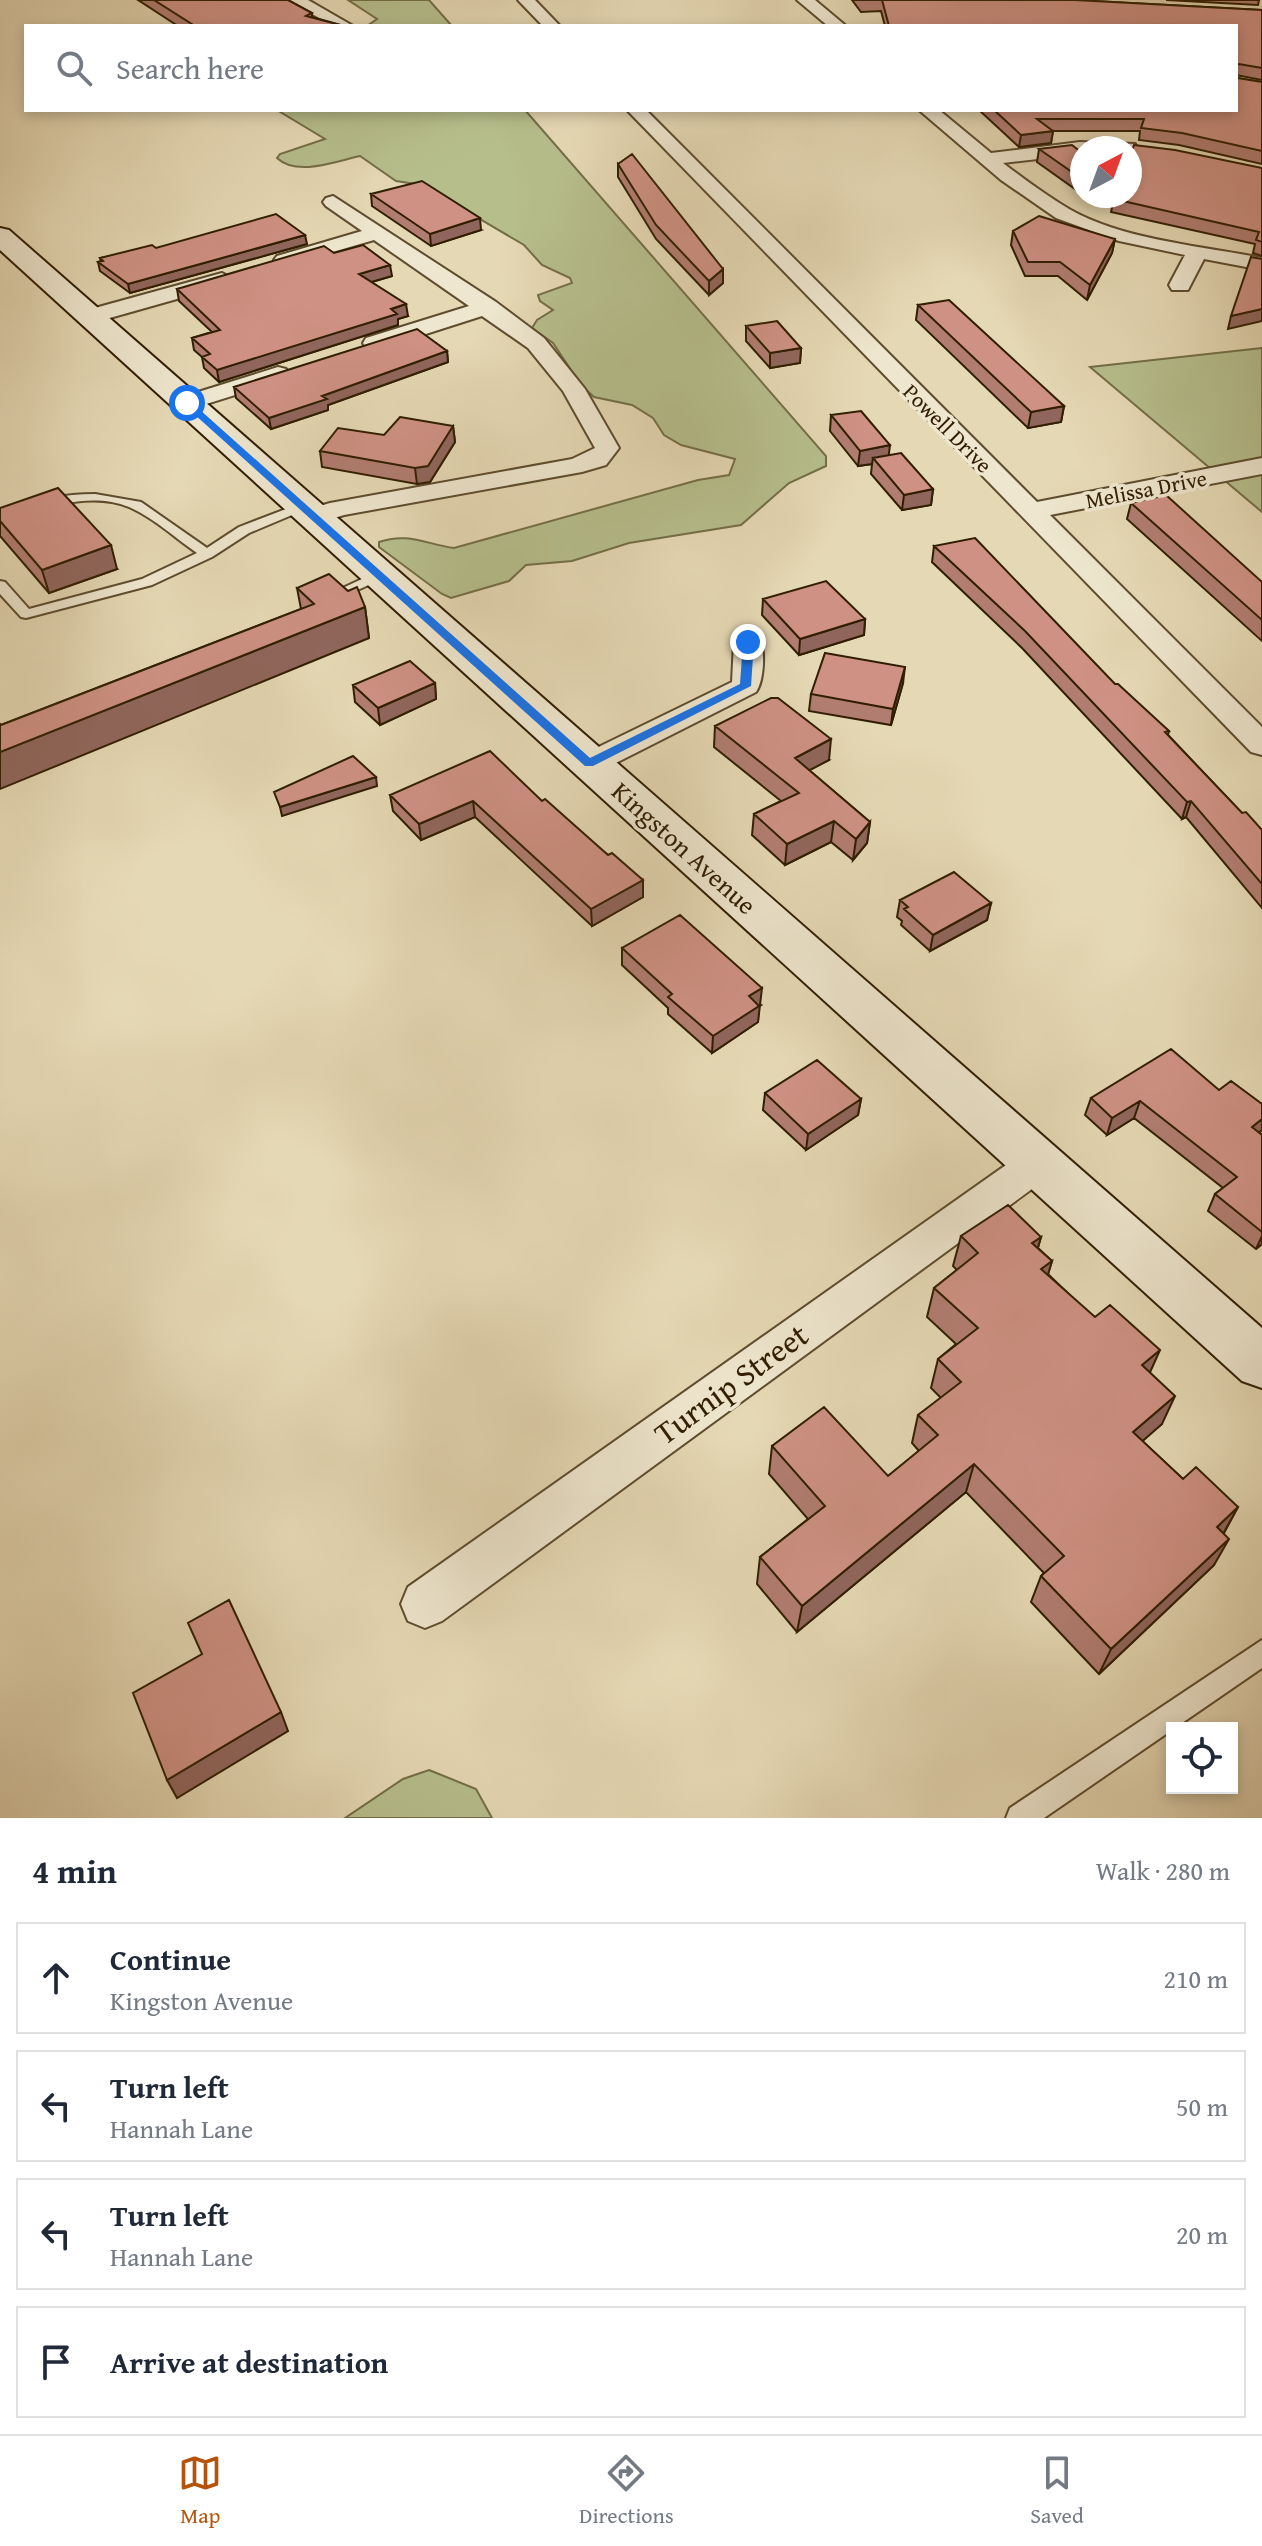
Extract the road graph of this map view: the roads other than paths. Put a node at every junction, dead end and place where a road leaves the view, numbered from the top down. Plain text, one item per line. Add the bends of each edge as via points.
1 (296, 0) edge
2 (526, 0) edge
3 (805, 0) edge
4 (341, 24) edge
5 (550, 24) edge
6 (835, 24) edge
7 (638, 112) edge
8 (930, 112) edge
9 (1070, 149) edge
10 (987, 159) junction
11 (333, 202) dead end
12 (377, 233) junction
13 (0, 236) edge
14 (1196, 253) junction
15 (1262, 264) edge
16 (1180, 285) dead end
17 (488, 307) junction
18 (92, 316) junction
19 (353, 350) edge
20 (292, 370) edge
21 (187, 403) junction
22 (1262, 466) edge
23 (1030, 511) junction
24 (310, 512) junction
25 (0, 517) edge
26 (207, 554) junction
27 (379, 575) junction
28 (0, 585) edge
29 (312, 606) edge
30 (748, 642) dead end
31 (1262, 745) edge
32 (589, 764) junction
33 (1037, 1164) junction
34 (1262, 1363) edge
35 (425, 1604) dead end
36 (1262, 1653) edge
37 (1020, 1818) edge

1 - 4 street
2 - 5 street
3 - 6 street
7 - 23 street, Powell Drive
8 - 10 street
9 - 10 street
10 - 14 street via 1035,196 1090,226
11 - 12 street
12 - 17 street
12 - 18 street
13 - 18 street, Kingston Avenue
14 - 15 street
14 - 16 street
17 - 19 street
17 - 24 street via 536,343 556,366 601,436 607,448 604,455 572,467
18 - 21 street, Kingston Avenue
20 - 21 street
21 - 24 street, Kingston Avenue
22 - 23 street, Melissa Drive
23 - 31 street, Powell Drive
24 - 26 lane via 244,530
24 - 27 street, Kingston Avenue
25 - 26 lane via 71,497 131,503
26 - 28 lane via 147,582 26,614
27 - 29 lane
27 - 32 street, Kingston Avenue
30 - 32 street via 746,686
32 - 33 street, Kingston Avenue
33 - 34 street, Kingston Avenue
33 - 35 street, Turnip Street
36 - 37 lane

